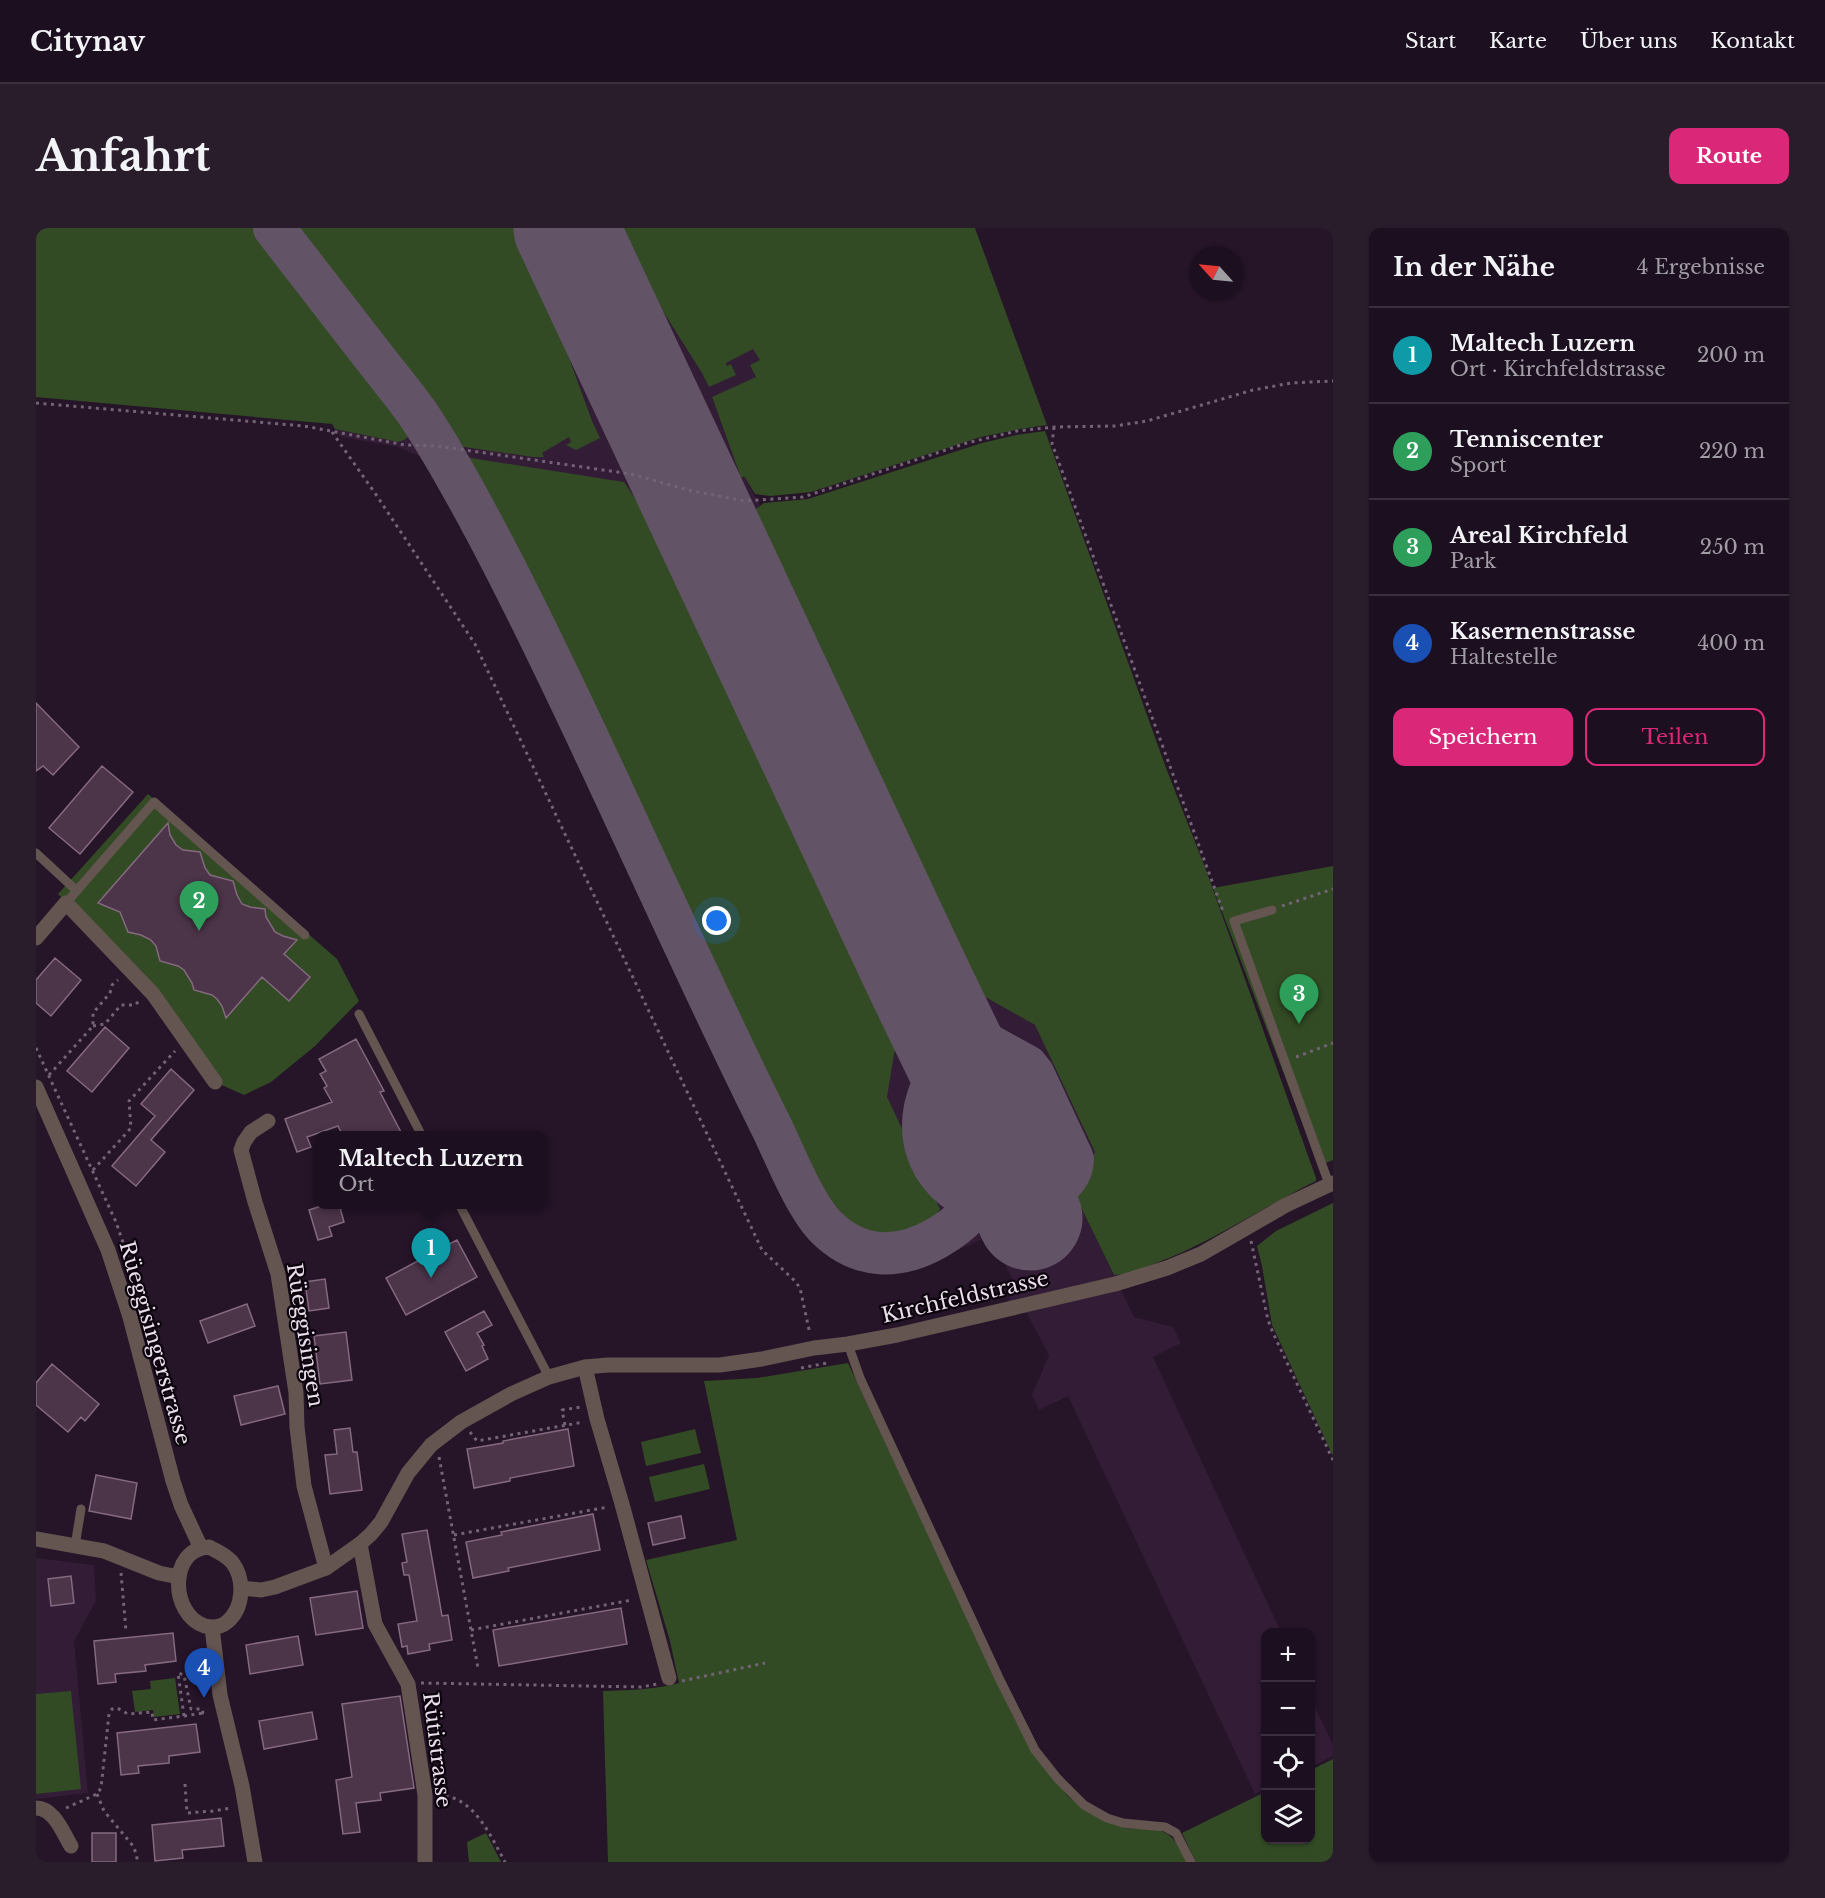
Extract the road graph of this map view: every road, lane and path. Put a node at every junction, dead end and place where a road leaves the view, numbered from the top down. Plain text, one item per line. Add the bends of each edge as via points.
1 (1333, 381) edge
2 (36, 403) edge
3 (1054, 427) junction
4 (331, 430) junction
5 (36, 854) edge
6 (1333, 889) edge
7 (77, 891) junction
8 (66, 903) junction
9 (1272, 909) joint
10 (1225, 918) dead end
11 (304, 935) dead end
12 (36, 938) edge
13 (118, 979) dead end
14 (145, 996) dead end
15 (358, 1014) dead end
16 (93, 1026) junction
17 (1333, 1043) edge
18 (180, 1045) dead end
19 (1284, 1062) junction
20 (49, 1075) dead end
21 (215, 1082) dead end
22 (36, 1087) edge
23 (268, 1121) dead end
24 (419, 1131) edge
25 (93, 1170) dead end
26 (1331, 1184) edge
27 (462, 1209) edge
28 (1248, 1228) junction
29 (848, 1344) junction
30 (814, 1348) junction
31 (818, 1365) dead end
32 (585, 1367) junction
33 (549, 1377) junction
34 (585, 1406) dead end
35 (590, 1421) dead end
36 (461, 1422) junction
37 (565, 1425) junction
38 (431, 1446) junction
39 (1333, 1460) edge
40 (614, 1506) dead end
41 (81, 1509) dead end
42 (454, 1536) junction
43 (36, 1539) edge
44 (360, 1544) junction
45 (75, 1546) junction
46 (201, 1548) junction
47 (120, 1568) dead end
48 (326, 1568) junction
49 (179, 1577) junction
50 (241, 1588) junction
51 (641, 1598) dead end
52 (212, 1627) junction
53 (471, 1630) junction
54 (126, 1631) dead end
55 (765, 1663) dead end
56 (478, 1668) dead end
57 (669, 1681) junction
58 (408, 1684) junction
59 (203, 1713) junction
60 (208, 1713) dead end
61 (184, 1716) junction
62 (185, 1784) dead end
63 (97, 1794) junction
64 (424, 1795) junction
65 (36, 1808) edge
66 (228, 1808) dead end
67 (51, 1815) junction
68 (71, 1846) dead end
69 (138, 1862) edge
70 (255, 1862) edge
71 (425, 1862) edge
72 (505, 1862) edge
73 (1191, 1862) edge

1 - 3 path via 1252,390 1147,421
2 - 4 path
3 - 4 path via 968,443 803,497 744,501 631,474 437,446 405,445
3 - 10 path via 1052,444
4 - 30 path via 476,644 762,1250 800,1288
5 - 7 lane
6 - 9 path
7 - 8 lane
7 - 11 lane via 154,802
8 - 12 street
8 - 21 street via 153,994
9 - 19 lane via 1234,921
13 - 16 path via 93,1013
14 - 16 path via 135,1005 121,1005 105,1024
15 - 24 lane
16 - 20 path
17 - 19 path
18 - 25 path via 129,1101 131,1128
19 - 26 lane
22 - 46 street, Rüeggisingerstrasse via 108,1250 130,1317 173,1481
23 - 48 street, Rüeggisingen via 252,1132 241,1150 278,1274 296,1393 304,1486
26 - 28 street, Kirchfeldstrasse
27 - 33 lane
28 - 29 street, Kirchfeldstrasse via 1179,1264 1139,1277
28 - 39 path via 1270,1327
29 - 30 street, Kirchfeldstrasse
29 - 73 lane via 860,1378 1035,1750 1084,1805 1123,1823 1165,1827 1176,1833
30 - 31 path
30 - 32 street, Kirchfeldstrasse via 720,1365
32 - 33 street, Kirchfeldstrasse
32 - 57 street
33 - 36 street, Kirchfeldstrasse
34 - 37 path via 562,1410
35 - 37 path
36 - 37 path via 477,1441
36 - 38 street, Kirchfeldstrasse
38 - 42 path via 440,1459
38 - 44 street, Kirchfeldstrasse via 408,1473 381,1522
40 - 42 path
41 - 45 lane
42 - 53 path
43 - 45 street
44 - 48 street, Kirchfeldstrasse
44 - 58 street, Rütistrasse via 375,1624
45 - 49 street via 104,1551
46 - 49 street via 185,1559
46 - 50 street via 216,1550 232,1562
47 - 54 path
48 - 50 street, Kirchfeldstrasse via 275,1587
49 - 52 street via 182,1606 193,1620
50 - 52 street via 234,1614 222,1625
51 - 53 path
52 - 70 street via 220,1695
53 - 56 path
55 - 57 path
57 - 58 path via 641,1687
58 - 64 street, Rütistrasse
59 - 60 path
59 - 61 path
59 - 61 path via 202,1709 190,1709 184,1675 178,1673
61 - 63 path via 153,1720 152,1712 128,1714 112,1709 103,1779
62 - 66 path via 187,1813
63 - 67 path
63 - 69 path via 104,1811 134,1847
64 - 71 street, Rütistrasse
64 - 72 path via 448,1796 474,1810
65 - 67 street
67 - 68 street

